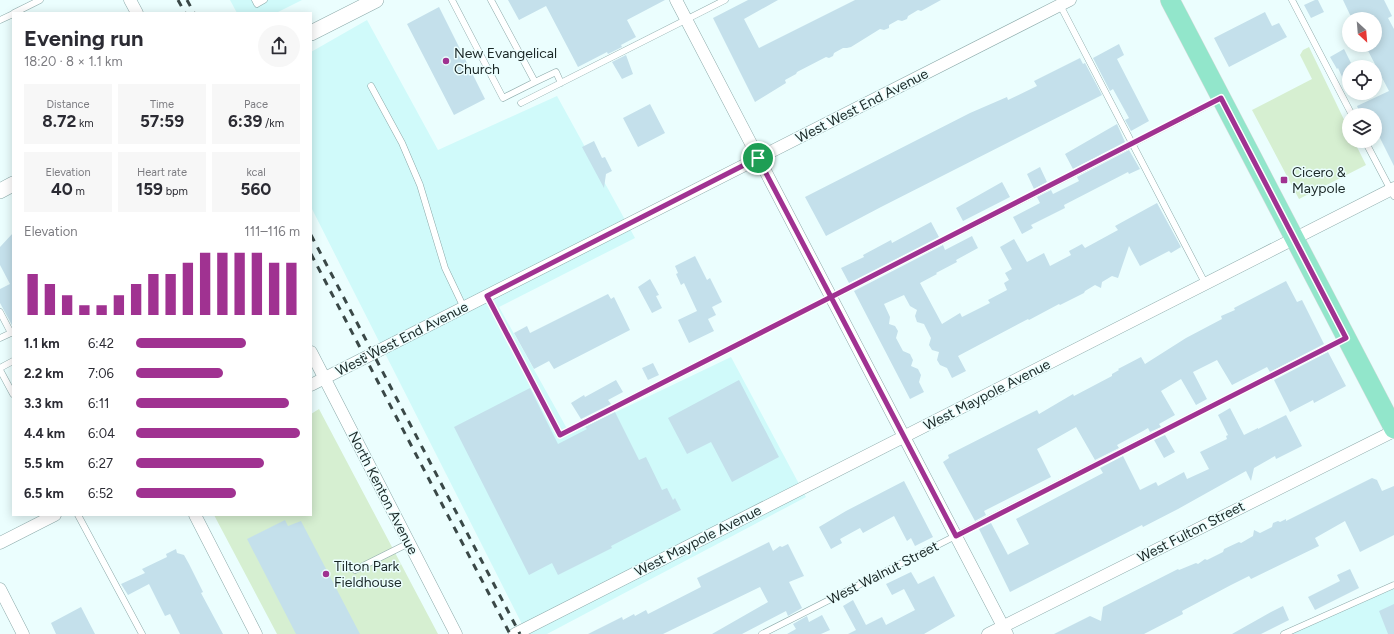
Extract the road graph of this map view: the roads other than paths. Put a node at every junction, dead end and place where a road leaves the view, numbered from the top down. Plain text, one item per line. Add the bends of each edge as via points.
1 (40, 0) edge
2 (130, 0) edge
3 (255, 0) edge
4 (264, 0) edge
5 (376, 0) edge
6 (452, 0) edge
7 (491, 0) edge
8 (676, 0) edge
9 (725, 0) edge
10 (1170, 0) edge
11 (1292, 0) edge
12 (1065, 2) edge
13 (16, 12) edge
14 (136, 12) edge
15 (12, 14) edge
16 (0, 20) edge
17 (686, 20) junction
18 (312, 32) edge
19 (535, 82) junction
20 (561, 83) junction
21 (371, 86) dead end
22 (1221, 98) junction
23 (521, 103) dead end
24 (1348, 108) edge
25 (1133, 144) junction
26 (1369, 148) edge
27 (758, 158) junction
28 (12, 185) edge
29 (0, 191) edge
30 (1393, 191) edge
31 (1294, 238) junction
32 (1206, 284) junction
33 (487, 296) junction
34 (831, 297) junction
35 (464, 308) junction
36 (0, 312) edge
37 (12, 332) edge
38 (0, 338) edge
39 (1346, 338) junction
40 (312, 354) edge
41 (12, 362) edge
42 (0, 369) edge
43 (324, 378) junction
44 (312, 384) edge
45 (12, 392) edge
46 (1394, 430) edge
47 (904, 437) junction
48 (53, 516) edge
49 (79, 516) edge
50 (196, 516) edge
51 (956, 536) junction
52 (0, 543) edge
53 (409, 543) junction
54 (355, 570) dead end
55 (1394, 585) edge
56 (0, 589) edge
57 (1005, 630) edge
58 (254, 633) edge
59 (23, 634) edge
60 (142, 634) edge
61 (456, 634) edge
62 (515, 634) edge
63 (762, 634) edge
64 (988, 634) edge
65 (1284, 634) edge

1 - 13 lane
2 - 14 street
3 - 4 lane via 257,4
5 - 18 street
6 - 19 lane via 503,98
7 - 19 lane
8 - 17 street
9 - 17 lane
10 - 22 main road
11 - 24 lane
12 - 25 lane
12 - 27 street, West West End Avenue
15 - 16 lane
17 - 20 lane
17 - 27 street
19 - 20 lane via 556,72
20 - 23 lane
21 - 35 lane via 402,143 420,185 445,268
22 - 25 lane
22 - 31 main road
25 - 32 lane
25 - 34 lane
26 - 30 lane
27 - 33 street, West West End Avenue
27 - 34 street
28 - 29 street
30 - 31 street, West Maypole Avenue
31 - 32 street, West Maypole Avenue
31 - 39 main road
32 - 47 street, West Maypole Avenue
33 - 34 lane via 560,435
33 - 35 street, West West End Avenue
34 - 47 street
35 - 43 street, West West End Avenue
36 - 37 lane
37 - 38 lane
39 - 46 main road
39 - 51 lane, West Walnut Street
40 - 43 street, North Kenton Avenue
41 - 42 lane
42 - 45 lane
43 - 44 street, West West End Avenue
43 - 53 street, North Kenton Avenue
46 - 57 street, West Fulton Street
47 - 51 street
47 - 62 street, West Maypole Avenue
48 - 52 street
49 - 60 lane
50 - 58 street
51 - 57 street
51 - 63 lane, West Walnut Street
53 - 54 lane
53 - 61 street, North Kenton Avenue
55 - 65 lane
56 - 59 street
57 - 64 street, West Fulton Street

